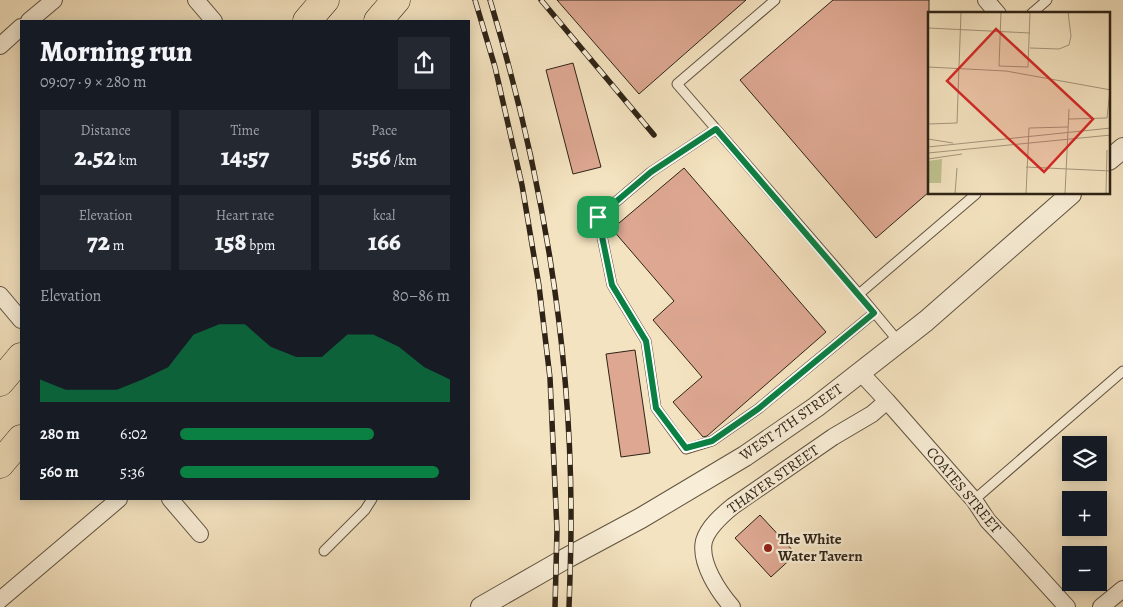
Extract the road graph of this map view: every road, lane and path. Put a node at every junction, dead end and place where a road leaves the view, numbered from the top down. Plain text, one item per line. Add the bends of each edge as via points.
1 (54, 0) edge
2 (196, 0) edge
3 (325, 0) edge
4 (396, 0) edge
5 (775, 0) edge
6 (986, 0) edge
7 (1047, 0) edge
8 (996, 12) edge
9 (1033, 12) edge
10 (30, 20) edge
11 (213, 20) edge
12 (308, 20) edge
13 (379, 20) edge
14 (20, 29) edge
15 (0, 46) edge
16 (716, 129) junction
17 (975, 195) edge
18 (1070, 195) edge
19 (858, 294) junction
20 (0, 295) edge
21 (874, 313) junction
22 (20, 319) edge
23 (899, 342) junction
24 (20, 358) edge
25 (1123, 371) edge
26 (861, 373) junction
27 (0, 382) edge
28 (887, 401) junction
29 (118, 500) edge
30 (171, 500) edge
31 (371, 500) edge
32 (974, 500) junction
33 (200, 534) dead end
34 (324, 550) dead end
35 (1123, 589) edge
36 (0, 600) edge
37 (481, 607) edge
38 (732, 607) edge
39 (1067, 607) edge
40 (1101, 607) edge

1 - 10 street
2 - 11 street
3 - 12 highway
4 - 13 highway
5 - 16 lane via 677,84
6 - 8 street
7 - 9 lane
14 - 15 street
16 - 19 lane
16 - 21 lane via 651,172 598,217 612,285 646,341 656,408 686,448 712,441 758,409
17 - 19 lane
18 - 23 street, WEST 7TH STREET
19 - 21 lane
20 - 22 street
21 - 23 lane
23 - 26 street, WEST 7TH STREET
24 - 27 highway
25 - 32 lane
26 - 28 street, COATES STREET
26 - 37 street, WEST 7TH STREET via 745,456 619,531
28 - 32 street, COATES STREET
28 - 38 street, THAYER STREET via 733,506 708,533 704,554 712,579
29 - 36 street
30 - 33 street
31 - 34 lane
32 - 39 street, COATES STREET via 988,521
35 - 40 street

